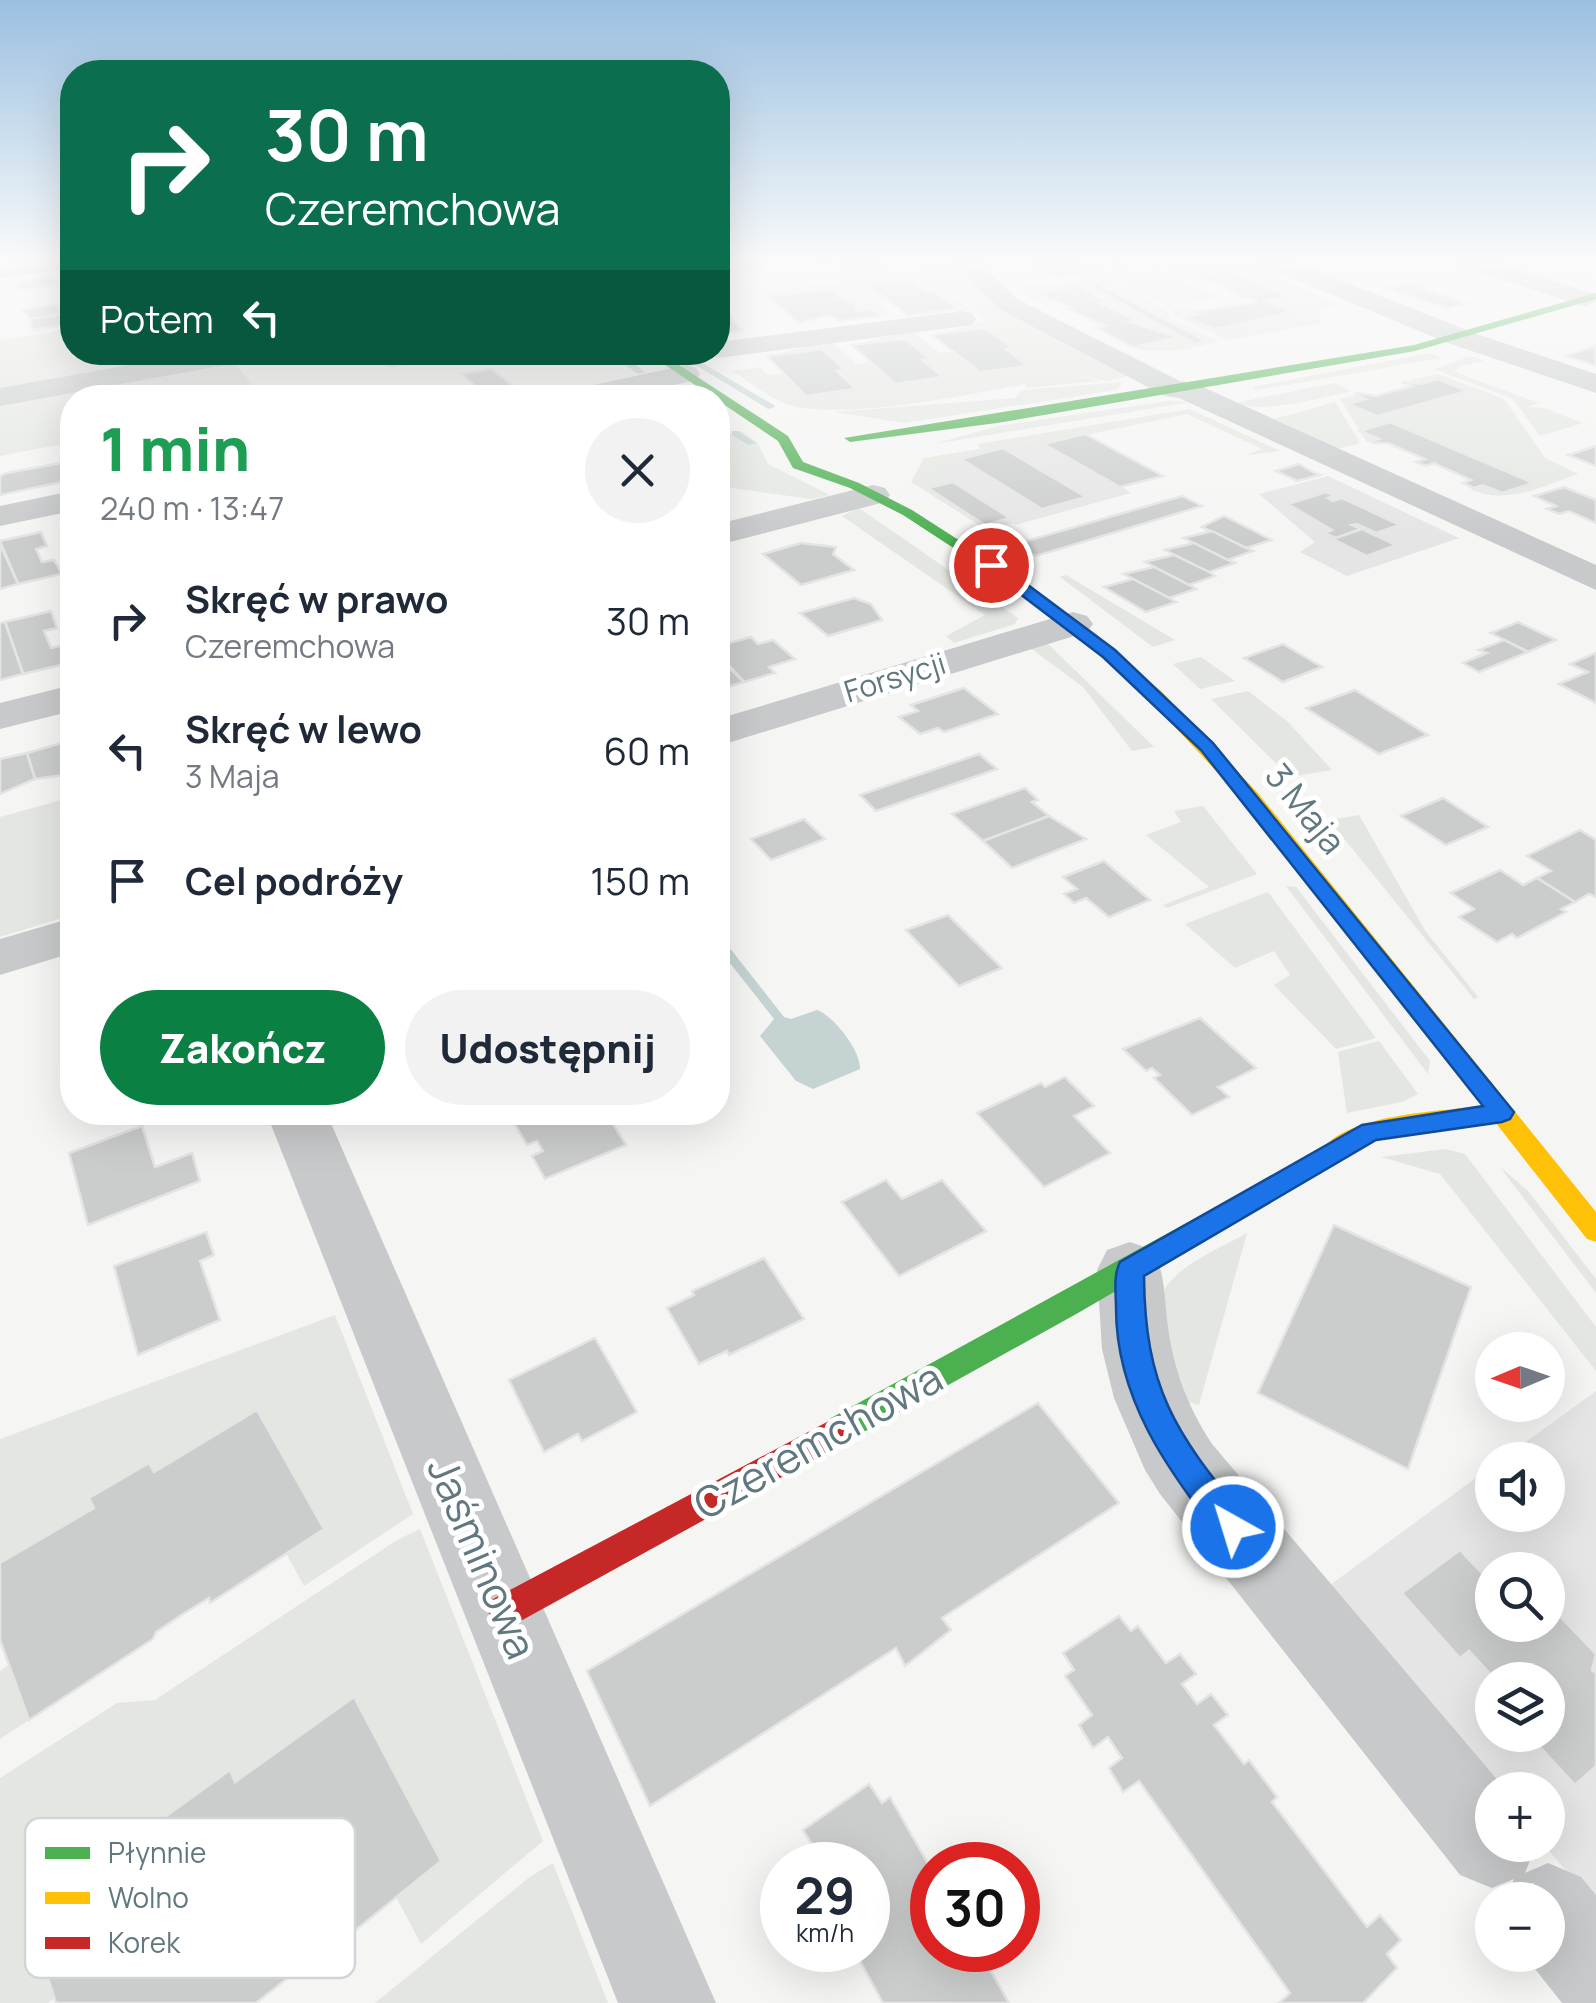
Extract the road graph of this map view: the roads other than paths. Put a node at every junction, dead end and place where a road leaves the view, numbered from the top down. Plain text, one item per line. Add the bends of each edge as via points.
1 (1108, 353) edge
2 (1371, 353) edge
3 (1508, 353) edge
4 (181, 365) edge
5 (661, 365) edge
6 (681, 365) edge
7 (1596, 384) edge
8 (68, 385) edge
9 (607, 385) edge
10 (707, 385) edge
11 (60, 386) edge
12 (1179, 389) junction
13 (0, 397) edge
14 (730, 401) edge
15 (997, 419) junction
16 (821, 437) junction
17 (878, 481) junction
18 (60, 504) edge
19 (0, 516) edge
20 (730, 532) edge
21 (1596, 579) edge
22 (1073, 624) junction
23 (60, 701) edge
24 (0, 716) edge
25 (730, 730) edge
26 (60, 938) edge
27 (0, 957) edge
28 (1502, 1112) junction
29 (301, 1125) edge
30 (1596, 1230) edge
31 (1130, 1270) junction
32 (505, 1611) junction
33 (1475, 1821) edge
34 (1509, 1862) edge
35 (1525, 1882) edge
36 (1565, 1931) edge
37 (1596, 1969) edge
38 (1596, 1982) edge
39 (667, 2003) edge
40 (1573, 2003) edge

1 - 12 street
2 - 12 street
3 - 7 street
4 - 8 street
5 - 9 street
6 - 10 street, 3 Maja
11 - 13 street
12 - 15 street
12 - 21 street
14 - 16 street, 3 Maja
15 - 16 street
15 - 17 street via 894,450
16 - 17 street, 3 Maja via 871,444
16 - 17 street, 3 Maja via 790,454 798,465
17 - 20 street
17 - 22 street, 3 Maja
18 - 19 street
22 - 25 street, Forsycji
22 - 28 street, 3 Maja via 1207,746
23 - 24 street
26 - 27 street
28 - 30 street, 3 Maja
28 - 31 street, Czeremchowa via 1371,1132
29 - 32 street, Jaśminowa
31 - 32 street, Czeremchowa
31 - 33 street via 1136,1362 1164,1438
32 - 39 street, Jaśminowa
34 - 35 street
36 - 37 street
38 - 40 street

